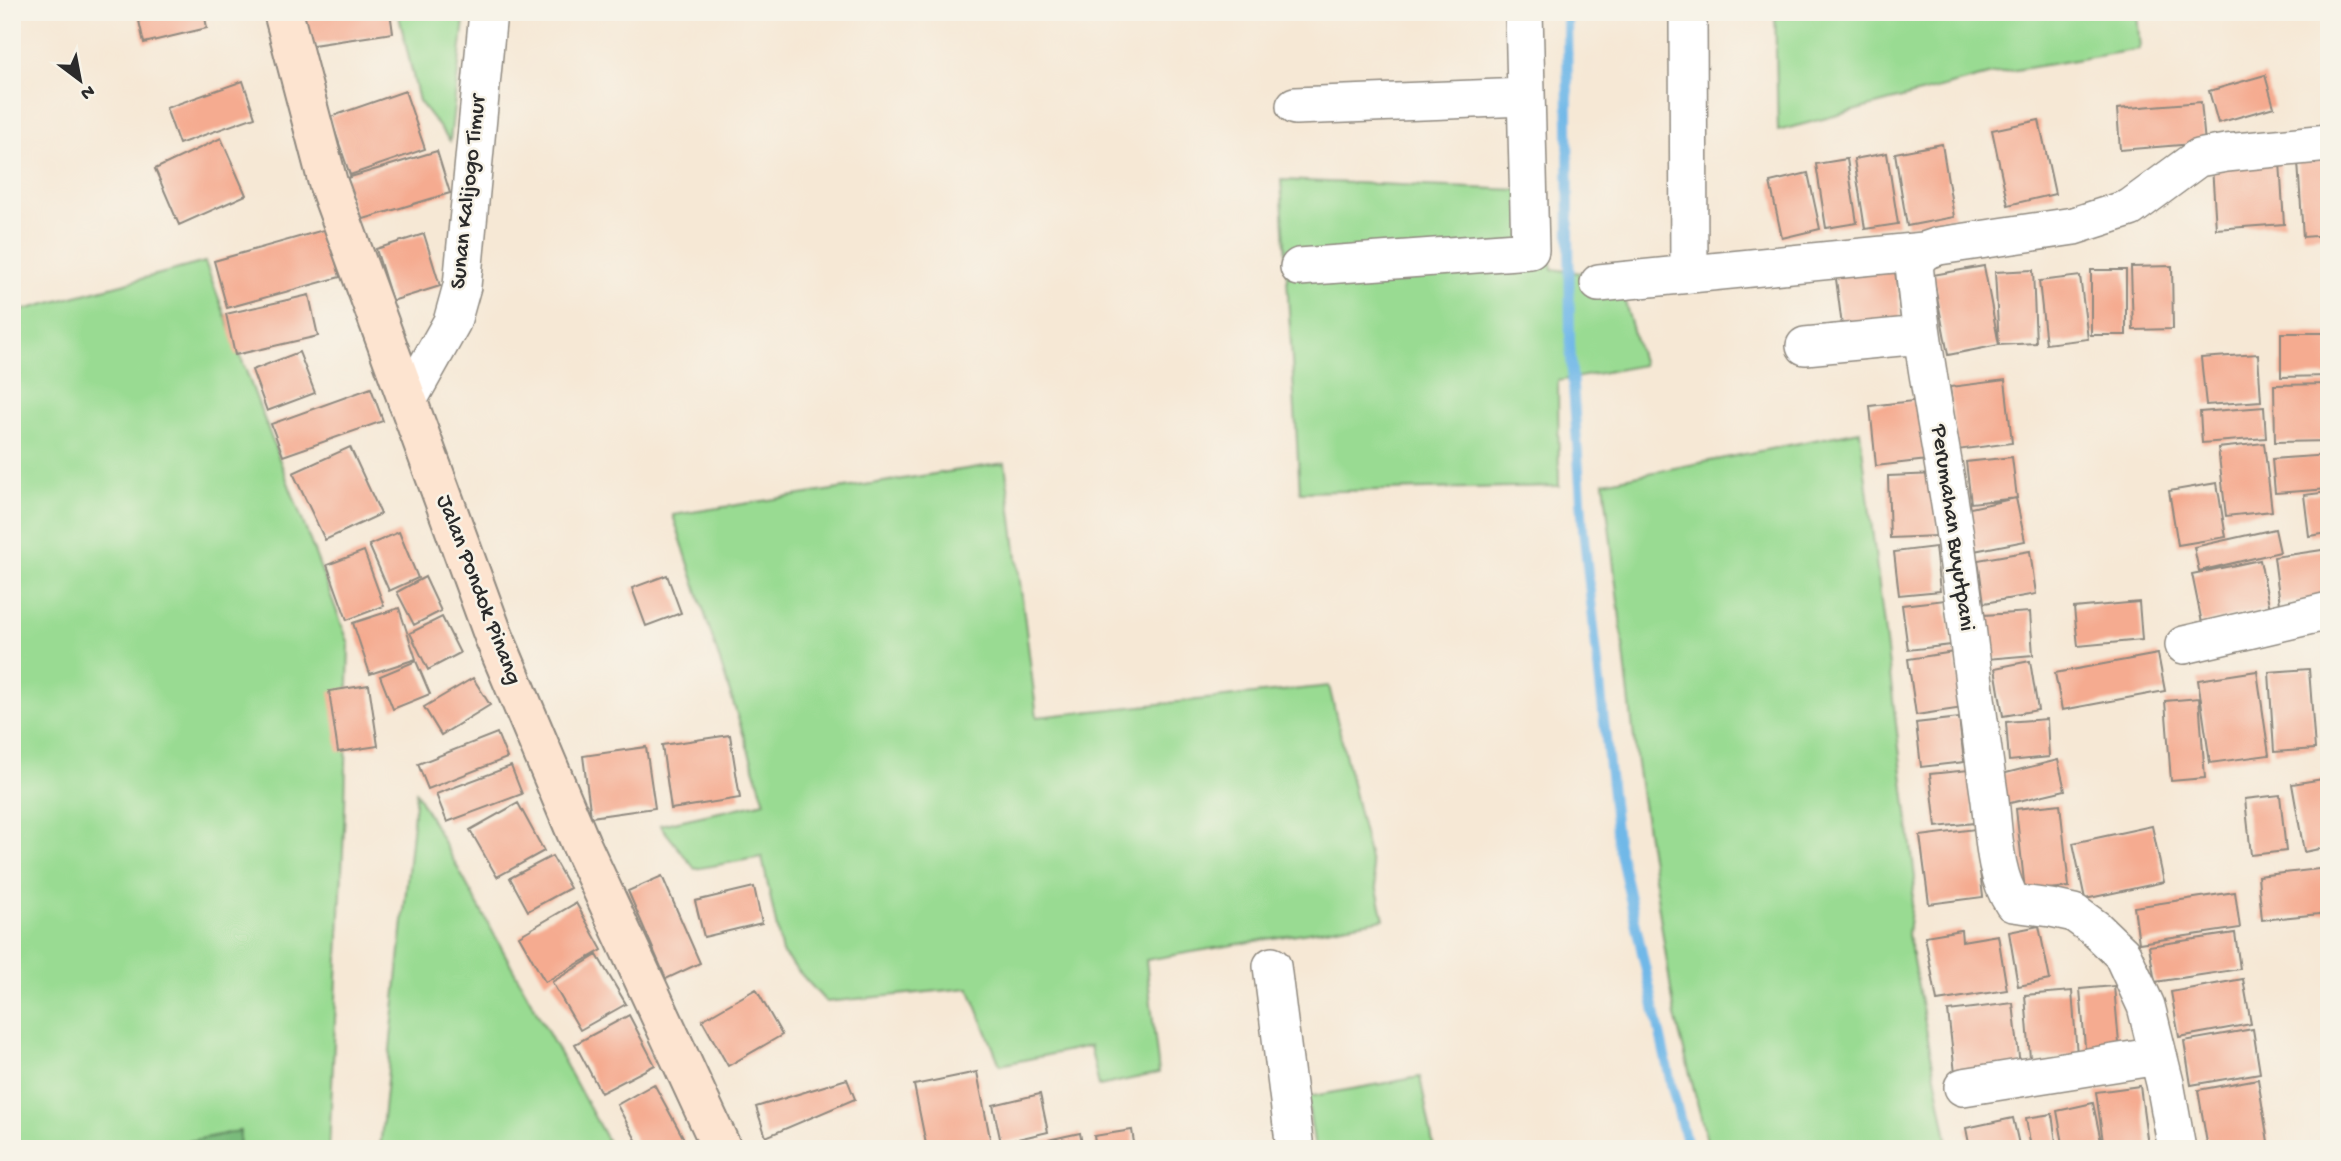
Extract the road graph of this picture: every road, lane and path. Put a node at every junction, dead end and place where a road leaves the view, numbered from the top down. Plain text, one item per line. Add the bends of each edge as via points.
1 (283, 12) edge
2 (488, 12) edge
3 (1524, 12) edge
4 (1688, 12) edge
5 (1525, 97) junction
6 (1295, 106) dead end
7 (2329, 143) edge
8 (1924, 251) junction
9 (1298, 267) dead end
10 (1689, 274) junction
11 (1598, 283) dead end
12 (1921, 335) junction
13 (1805, 346) dead end
14 (407, 402) junction
15 (2329, 611) edge
16 (2184, 645) dead end
17 (1272, 966) dead end
18 (2158, 1056) junction
19 (1964, 1087) dead end
20 (722, 1149) edge
21 (1295, 1149) edge
22 (2177, 1149) edge

1 - 14 street, Jalan Pondok Pinang via 328,183
2 - 14 street, Sunan Kalijogo Timur via 462,286 452,322
3 - 5 street
4 - 10 street
5 - 6 street
5 - 9 street via 1530,250
7 - 8 street via 2197,159 2130,208 2074,226
8 - 10 street
8 - 12 street, Perumahan Buyutpani via 1914,263
10 - 11 street
12 - 13 street
12 - 18 street, Perumahan Buyutpani via 1958,556 2005,891 2013,903 2074,913 2122,954 2146,1006
14 - 20 street, Jalan Pondok Pinang via 494,637 566,808
15 - 16 street
17 - 21 street
18 - 19 street
18 - 22 street, Perumahan Buyutpani

